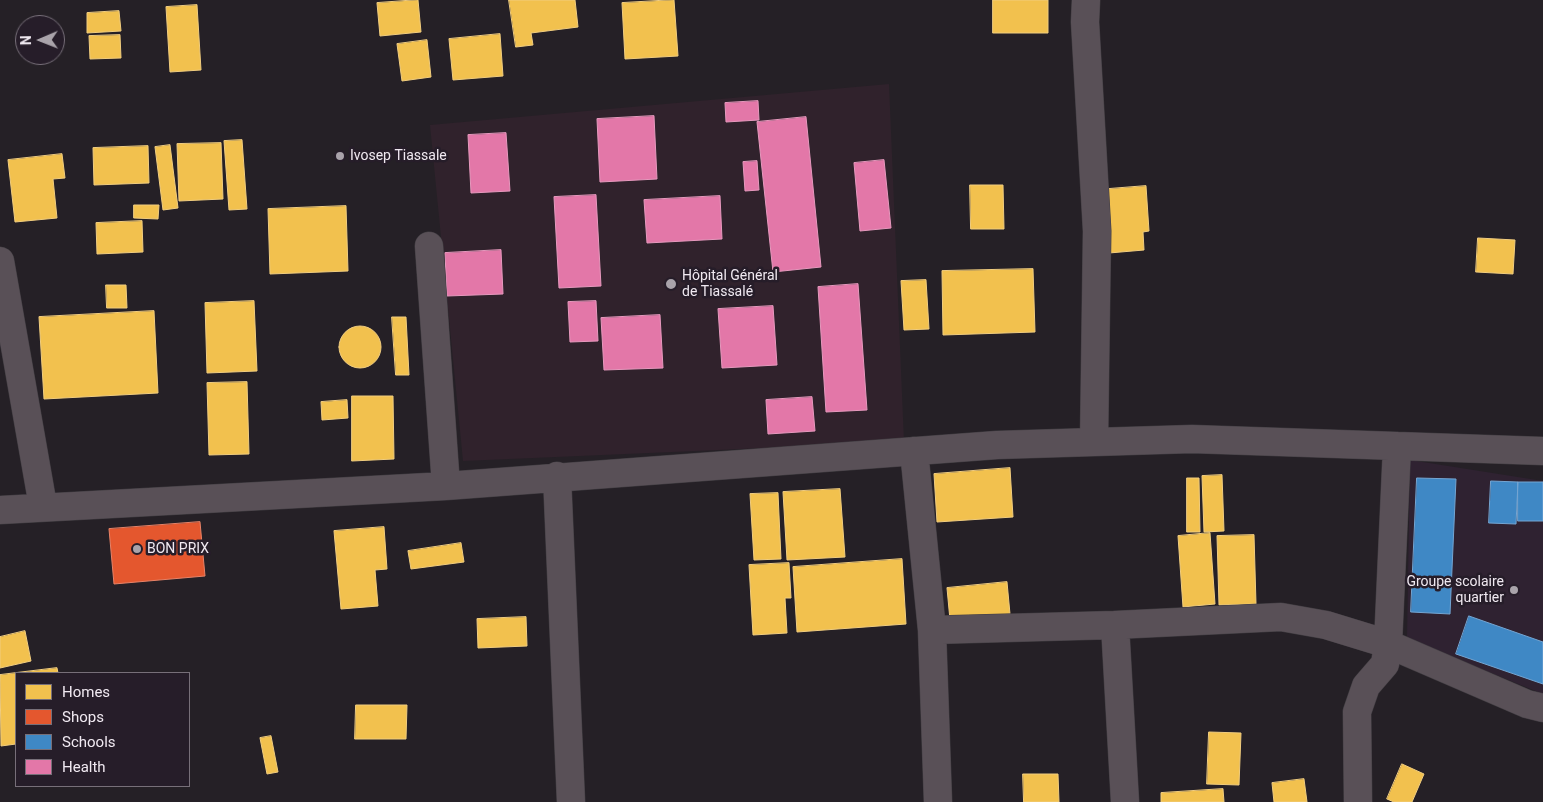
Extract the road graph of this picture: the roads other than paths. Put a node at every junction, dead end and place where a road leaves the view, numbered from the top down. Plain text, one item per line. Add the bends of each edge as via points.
1 (1086, 0) edge
2 (429, 246) dead end
3 (0, 260) edge
4 (1094, 442) junction
5 (1397, 446) junction
6 (914, 451) junction
7 (1543, 451) edge
8 (557, 476) junction
9 (446, 486) junction
10 (44, 506) junction
11 (0, 510) edge
12 (1115, 625) junction
13 (932, 630) junction
14 (1388, 644) junction
15 (1543, 708) edge
16 (571, 802) edge
17 (938, 802) edge
18 (1125, 802) edge
19 (1358, 802) edge

1 - 4 street via 1097,231
2 - 9 street
3 - 10 street
4 - 5 street via 1192,439
4 - 6 street
5 - 7 street
5 - 14 street
6 - 8 street
6 - 13 street
8 - 9 street
8 - 16 street
9 - 10 street
10 - 11 street
12 - 13 street
12 - 14 street via 1281,617 1326,625
12 - 18 street
13 - 17 street
14 - 15 street
14 - 19 street via 1385,664 1366,686 1357,712

